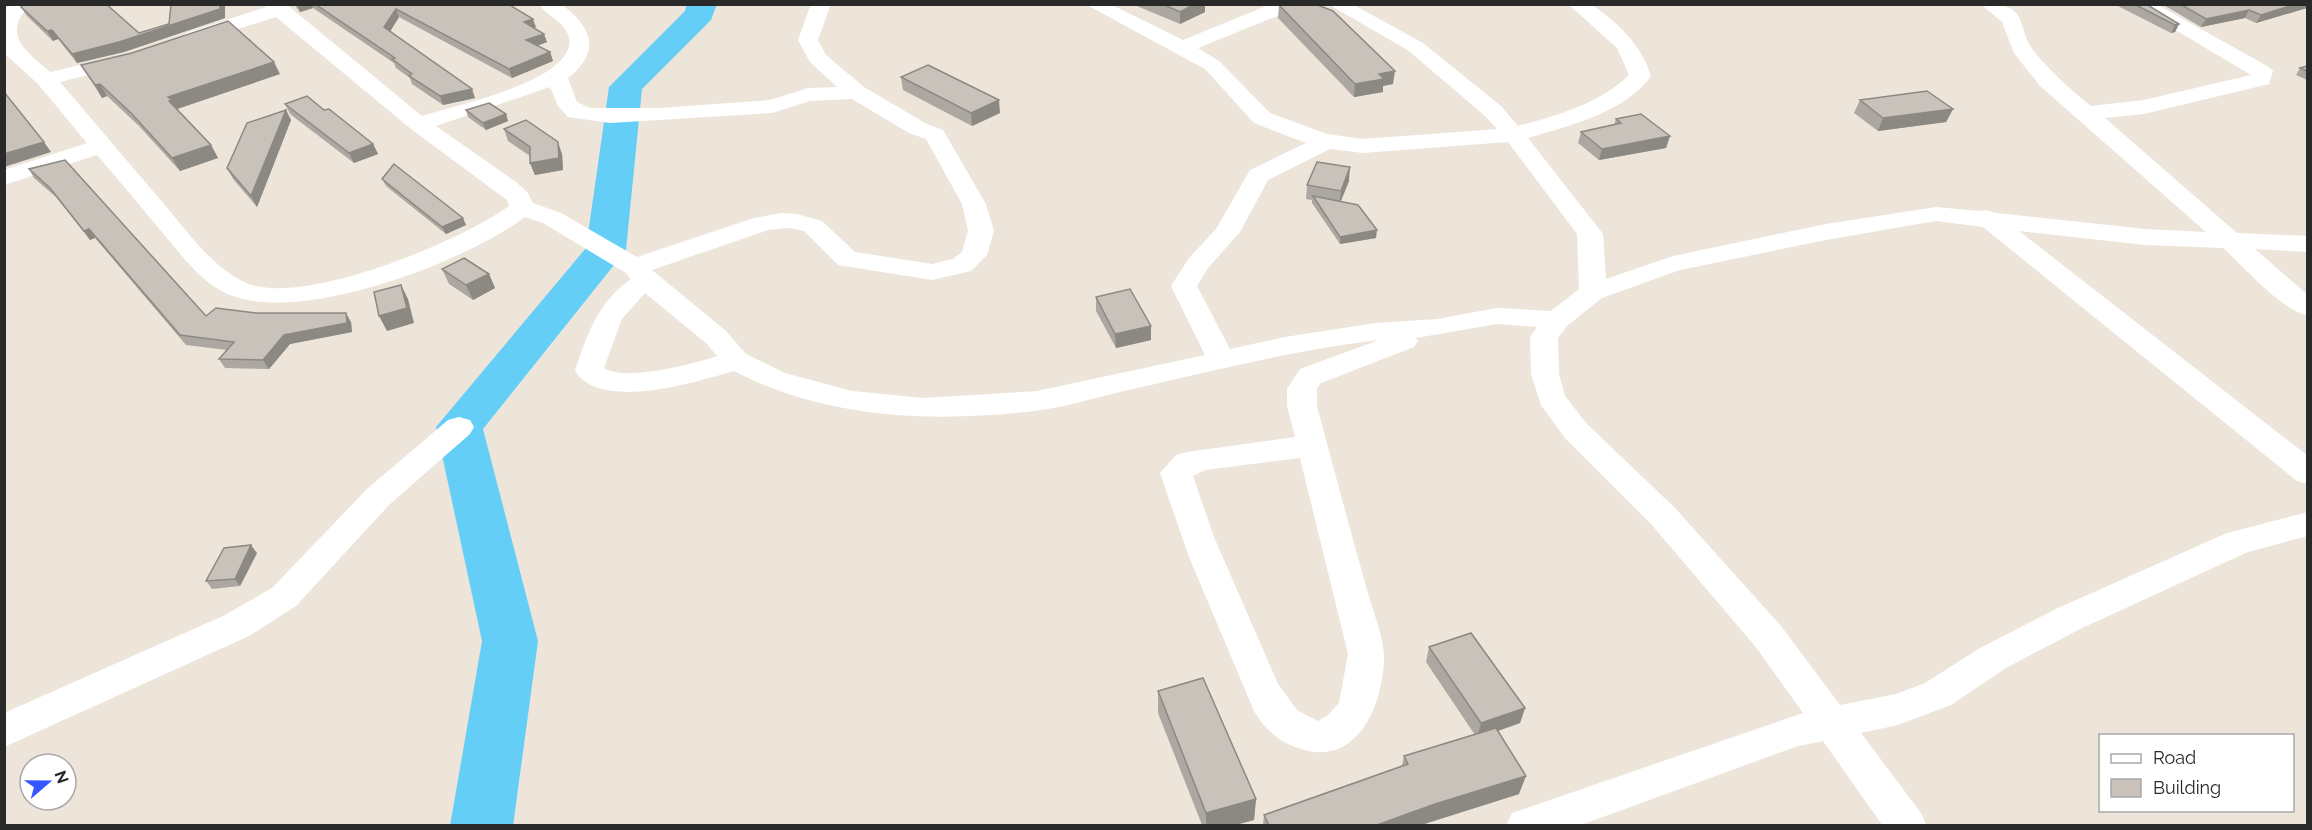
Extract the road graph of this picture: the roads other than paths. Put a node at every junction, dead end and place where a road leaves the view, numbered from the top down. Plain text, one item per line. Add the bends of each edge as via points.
1 (22, 4) edge
2 (548, 4) edge
3 (821, 4) edge
4 (1094, 4) edge
5 (1290, 4) edge
6 (1337, 4) edge
7 (1577, 4) edge
8 (1990, 4) edge
9 (2141, 4) edge
10 (275, 7) edge
11 (178, 42) edge
12 (1182, 47) junction
13 (142, 55) edge
14 (557, 76) junction
15 (46, 79) junction
16 (855, 92) junction
17 (2087, 113) junction
18 (419, 124) junction
19 (1513, 135) junction
20 (1328, 141) junction
21 (103, 145) junction
22 (4, 178) edge
23 (522, 208) junction
24 (1986, 218) junction
25 (2232, 241) junction
26 (2307, 244) edge
27 (641, 274) junction
28 (1593, 292) junction
29 (2307, 308) edge
30 (1557, 320) junction
31 (1437, 328) junction
32 (1221, 359) junction
33 (736, 360) junction
34 (459, 427) dead end
35 (1312, 446) junction
36 (2307, 473) edge
37 (2307, 524) edge
38 (1832, 722) junction
39 (4, 731) edge
40 (1526, 825) edge
41 (1907, 825) edge

1 - 15 street via 6,27 10,47
2 - 14 street via 572,22 580,46 574,61
3 - 16 street via 808,40 810,47
4 - 12 street
5 - 12 street
6 - 19 street via 1416,47 1493,111
7 - 19 street via 1617,35 1637,61 1640,76 1624,92 1600,104
8 - 17 street via 2011,20 2024,53 2048,81
9 - 17 street via 2262,72 2261,79 2144,107
10 - 11 street
10 - 18 street
12 - 20 street via 1212,65 1262,118
13 - 15 street
14 - 16 street via 568,106 576,112 623,116 772,106 808,95
14 - 18 street
15 - 21 street
16 - 27 street via 935,135 974,204 981,231 974,255 962,265 932,272 846,260 827,237 797,220 763,223
17 - 25 street
18 - 23 street via 507,187 518,197
19 - 20 street via 1363,146
19 - 28 street via 1590,234
20 - 32 street via 1258,175 1227,232 1184,285
21 - 22 street
21 - 23 street via 202,264 232,288 257,295 305,293 408,267 491,230
23 - 27 street via 552,218
24 - 25 street via 2145,237
24 - 28 street via 1936,214 1826,232 1673,264
24 - 36 street
25 - 26 street
25 - 29 street
27 - 33 street via 716,337
27 - 33 street via 612,309 589,371 593,378 609,382 656,379
28 - 30 street
30 - 31 street via 1497,316
30 - 38 street via 1544,337 1545,374 1551,398 1576,431 1663,516 1761,627
31 - 32 street via 1376,332
31 - 35 street via 1310,376 1302,389 1302,406
32 - 33 street via 1036,401 924,408 852,401 775,380
34 - 39 street via 378,497 284,597 236,626
35 - 35 street via 1366,654 1362,694 1343,727 1329,736 1291,729 1266,698 1189,521 1176,473 1187,463 1204,459
37 - 38 street via 2240,542 2070,618 1993,657 1938,693 1898,709
38 - 40 street via 1797,730
38 - 41 street

